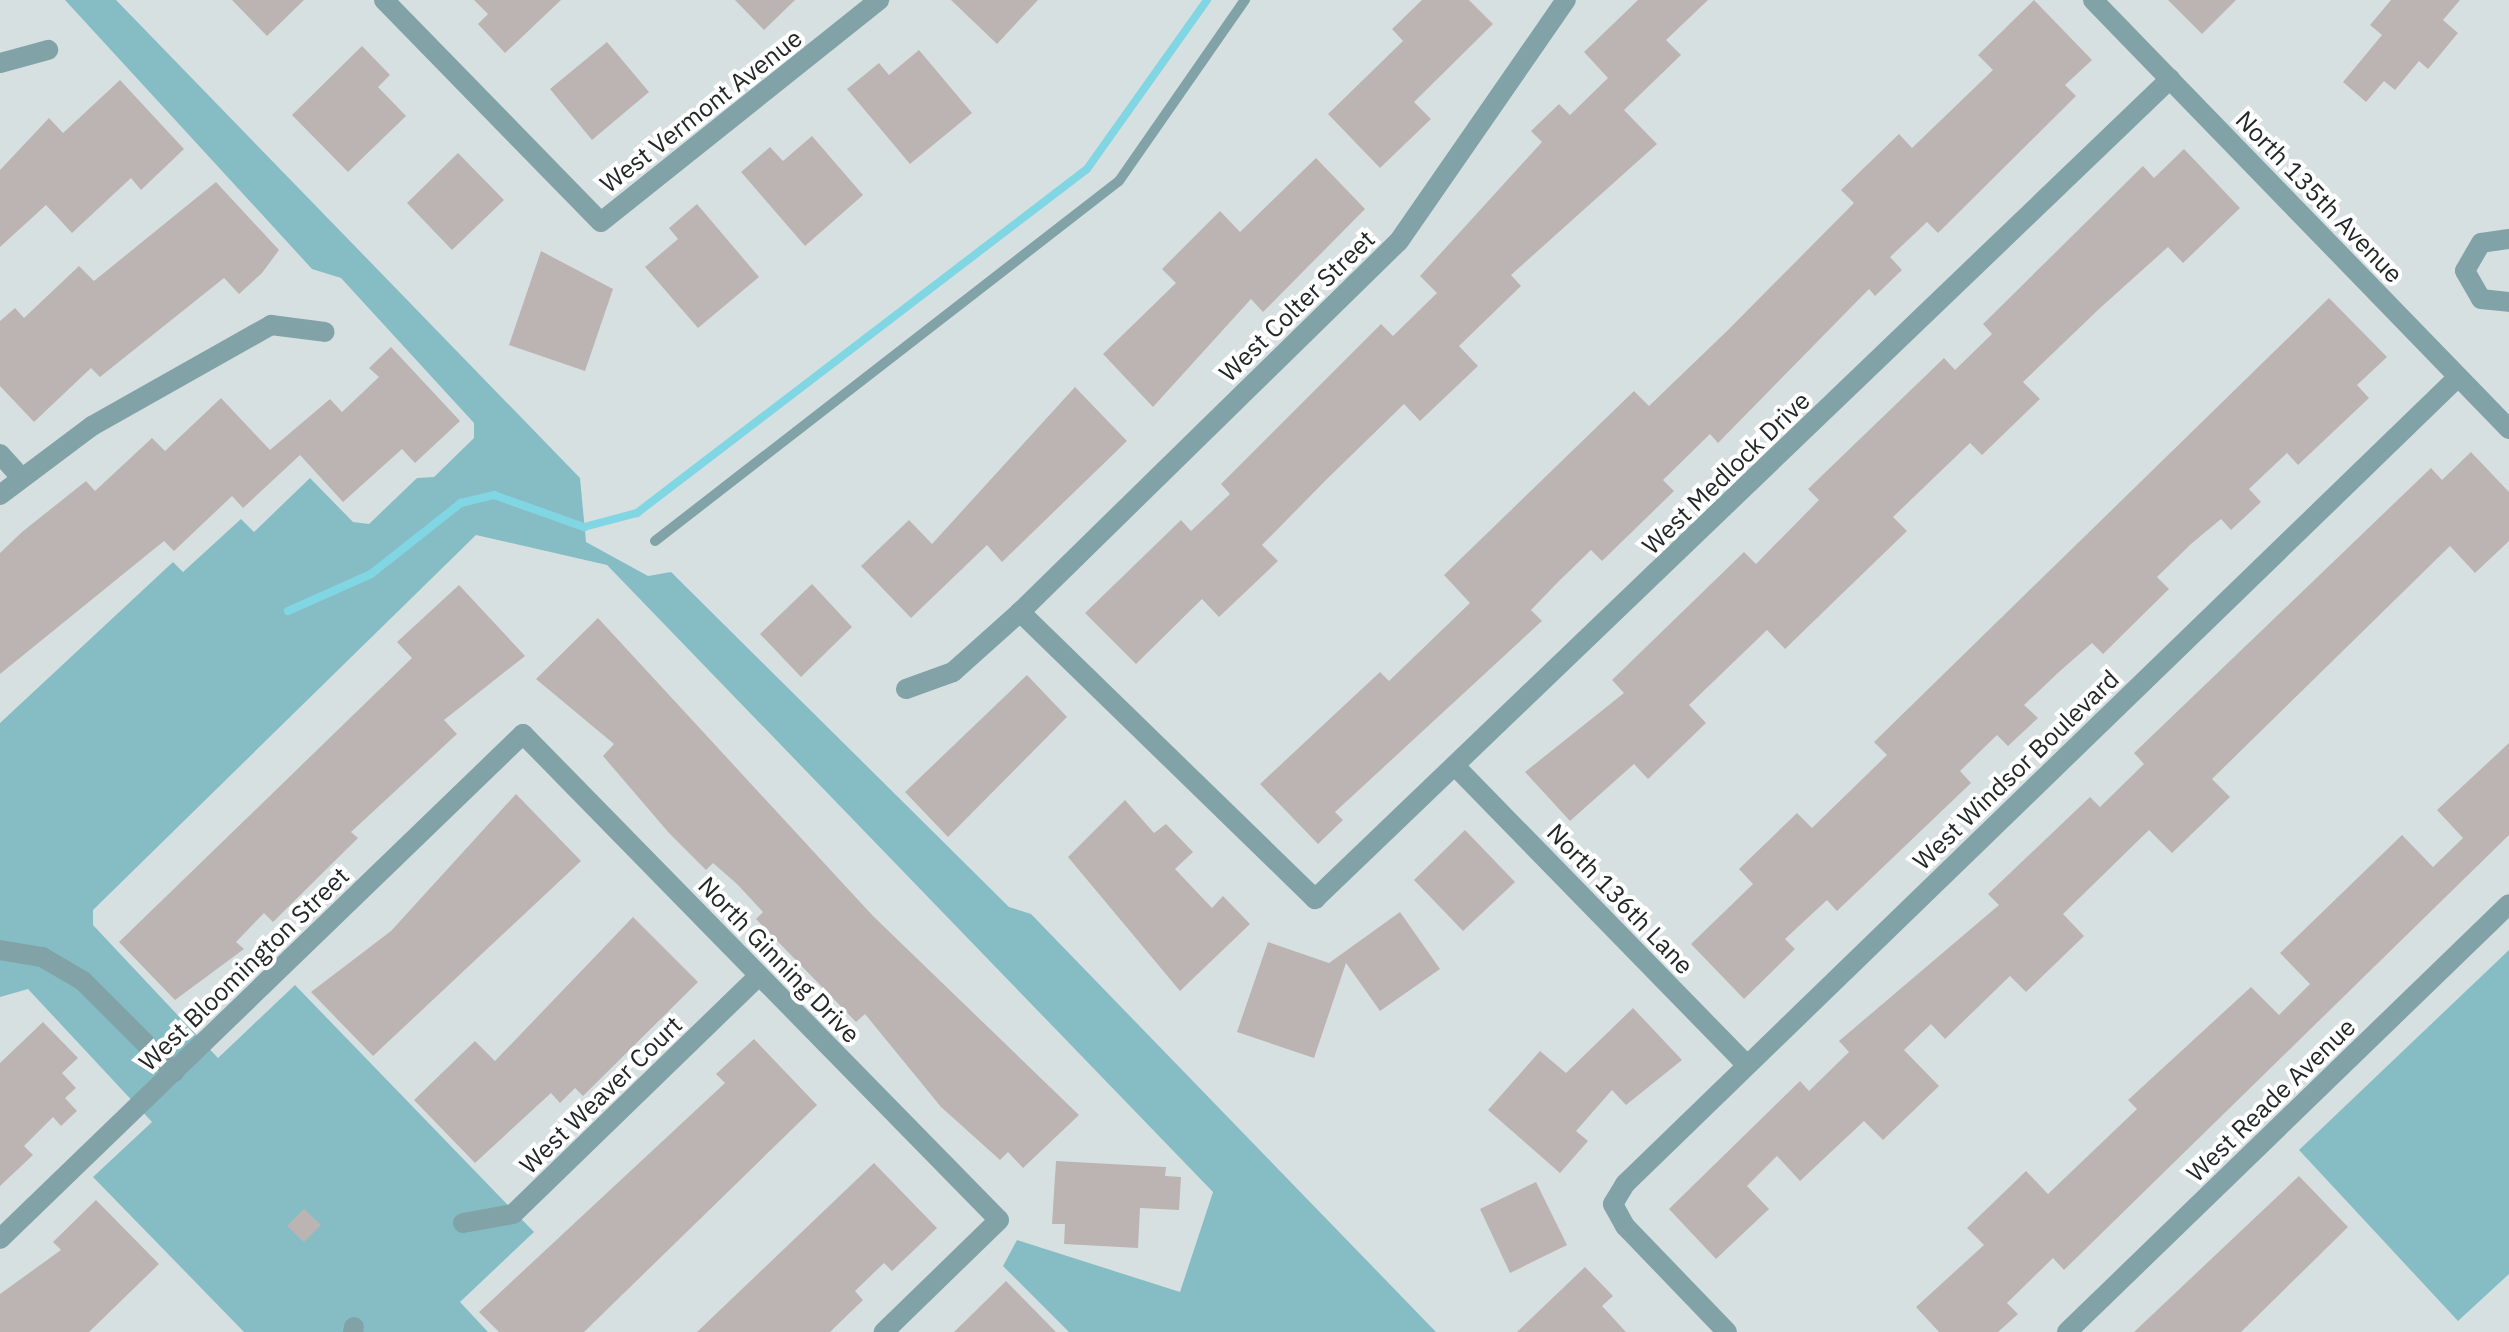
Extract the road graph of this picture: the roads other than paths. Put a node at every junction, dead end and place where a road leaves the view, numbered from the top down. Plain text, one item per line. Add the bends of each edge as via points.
1 (384, 0) edge
2 (879, 0) edge
3 (1246, 0) edge
4 (1566, 0) edge
5 (2093, 0) edge
6 (48, 50) dead end
7 (0, 63) edge
8 (2170, 80) junction
9 (2509, 239) edge
10 (2507, 308) edge
11 (325, 332) dead end
12 (2458, 377) junction
13 (2509, 429) edge
14 (0, 454) edge
15 (22, 477) junction
16 (0, 495) edge
17 (654, 541) dead end
18 (1020, 612) junction
19 (906, 689) dead end
20 (523, 734) joint
21 (1457, 768) junction
22 (2509, 904) edge
23 (0, 950) edge
24 (759, 976) junction
25 (1748, 1065) junction
26 (174, 1072) junction
27 (463, 1223) dead end
28 (0, 1239) edge
29 (884, 1332) edge
30 (1727, 1332) edge
31 (2067, 1332) edge

1 - 2 street, West Vermont Avenue via 601,222
3 - 17 lane via 1119,181
4 - 18 street, West Colter Street via 1399,241
5 - 8 street, North 135th Avenue
6 - 7 street
8 - 12 street, North 135th Avenue
8 - 21 street, West Medlock Drive
9 - 10 street via 2481,242 2465,271 2482,299
11 - 15 street via 271,325 168,379
12 - 13 street, North 135th Avenue
12 - 25 street, West Windsor Boulevard
14 - 15 street
15 - 16 street
18 - 19 street, West Colter Street via 954,672
18 - 21 street, West Medlock Drive via 1314,899
20 - 24 street, North Ginning Drive
20 - 26 street, West Bloomington Street
21 - 25 street, North 136th Lane
22 - 31 street, West Reade Avenue
23 - 26 street via 42,957 83,981
24 - 27 street, West Weaver Court via 513,1214
24 - 29 street, North Ginning Drive via 999,1220
25 - 30 street, West Windsor Boulevard via 1613,1204
26 - 28 street, West Bloomington Street

